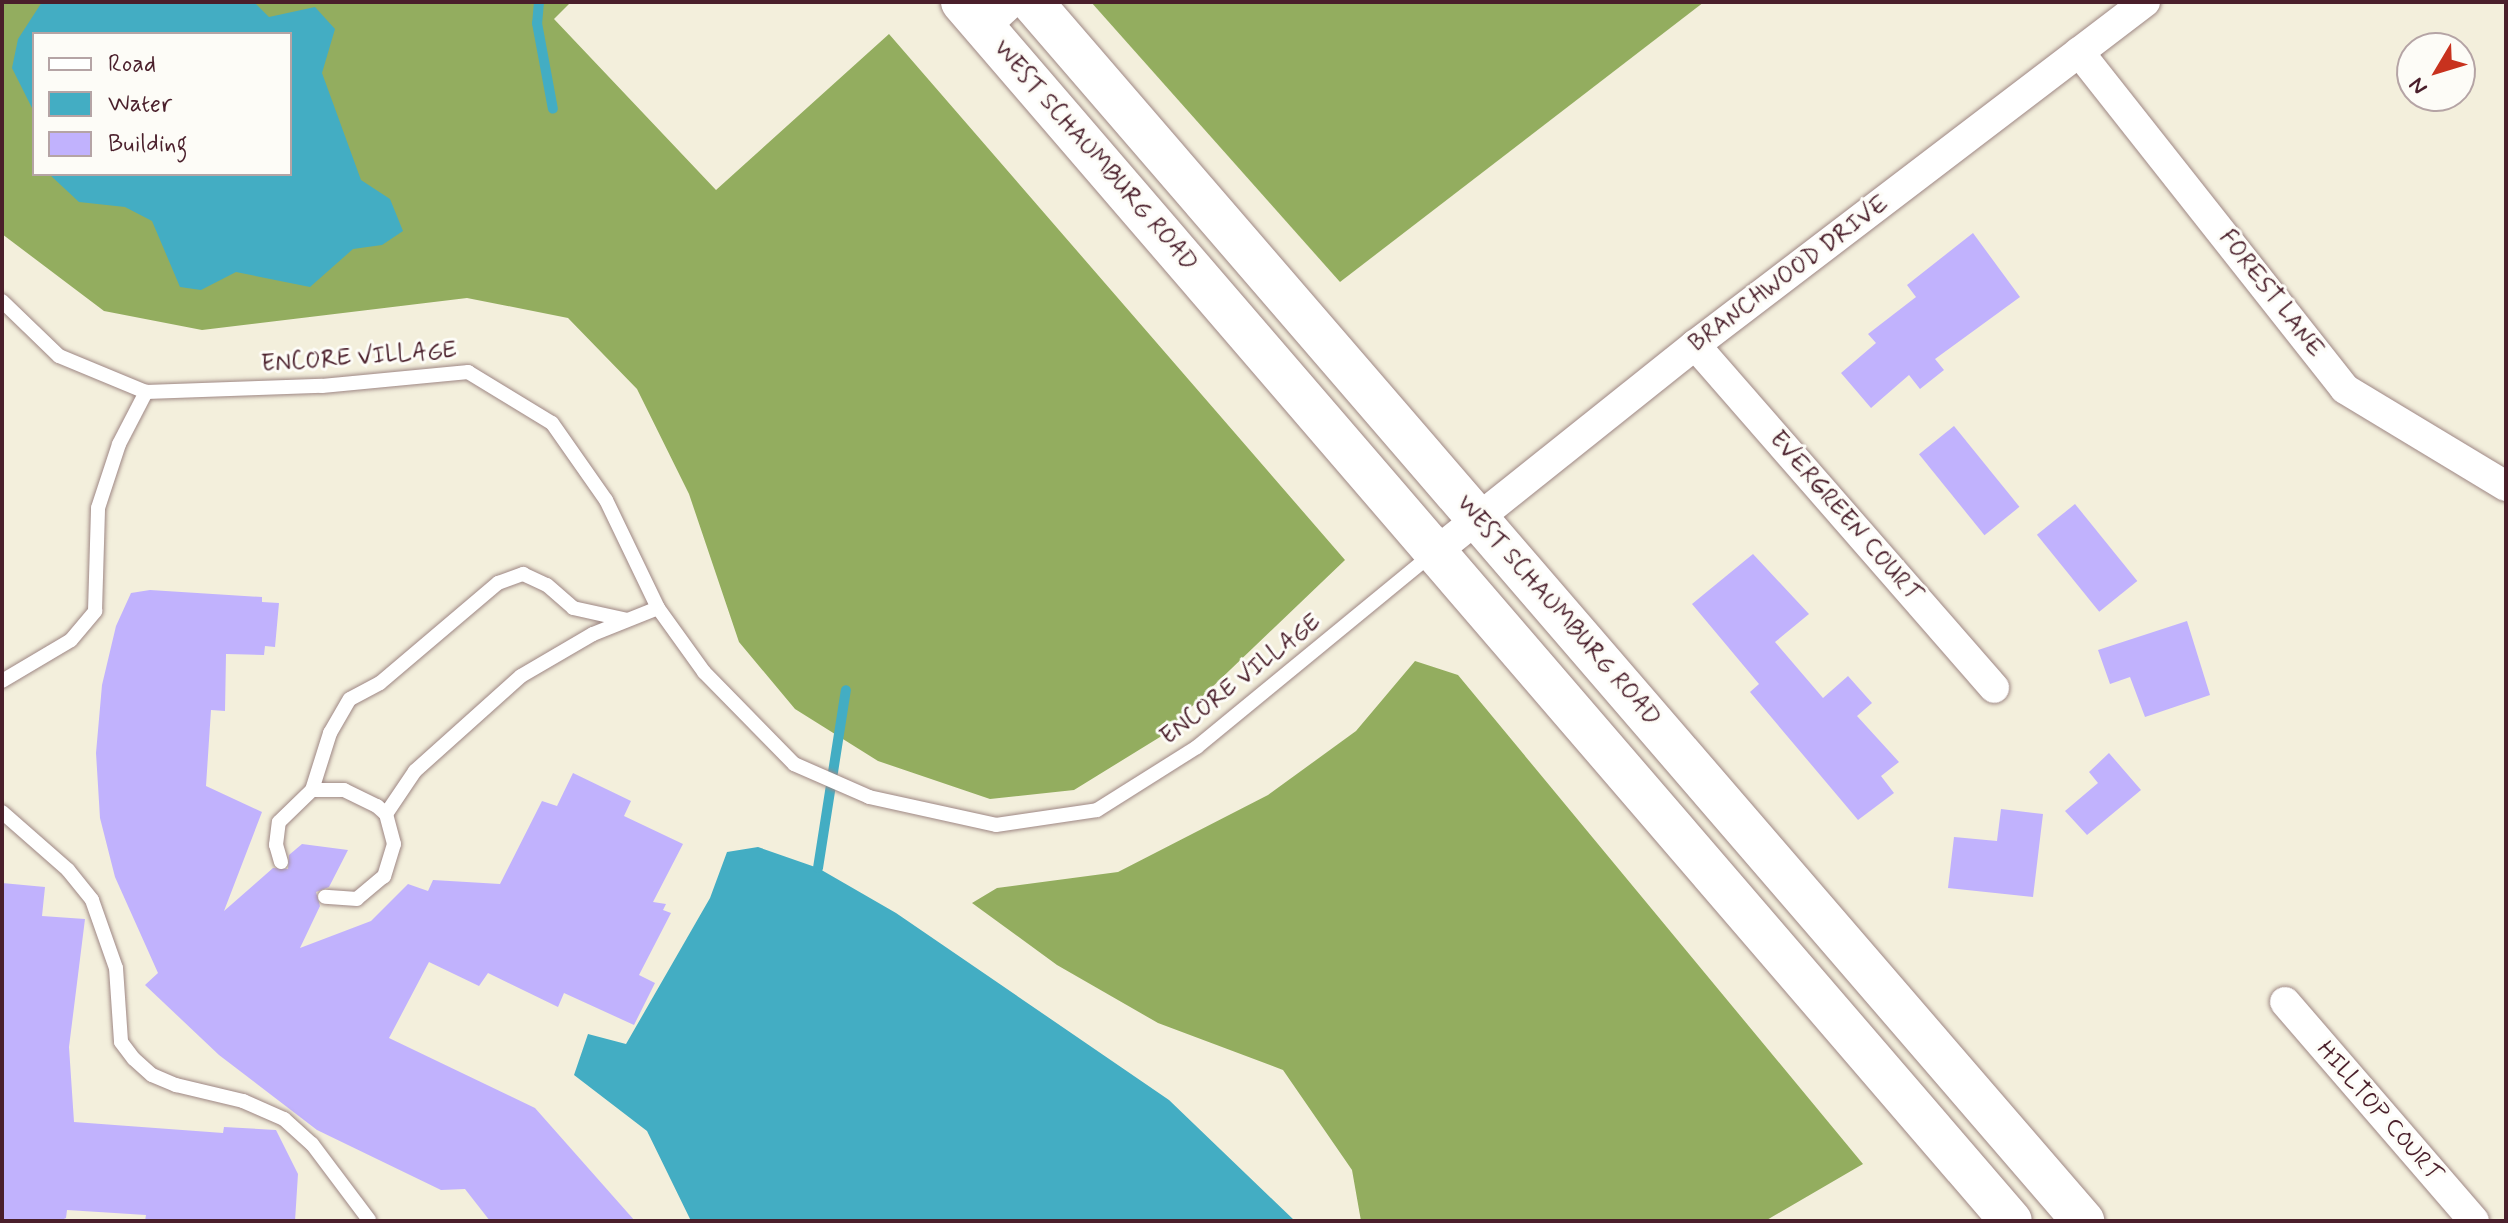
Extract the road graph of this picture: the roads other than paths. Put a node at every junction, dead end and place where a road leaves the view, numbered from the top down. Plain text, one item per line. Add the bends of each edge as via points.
1 (1032, 2) edge
2 (2145, 2) edge
3 (986, 11) edge
4 (2079, 52) junction
5 (2, 301) edge
6 (1695, 345) junction
7 (146, 392) junction
8 (2506, 486) edge
9 (1479, 519) junction
10 (1437, 551) junction
11 (658, 608) junction
12 (627, 620) junction
13 (2, 681) edge
14 (1994, 688) dead end
15 (312, 790) junction
16 (2, 812) edge
17 (386, 814) junction
18 (281, 862) dead end
19 (325, 897) dead end
20 (2285, 1002) dead end
21 (370, 1221) edge
22 (2011, 1221) edge
23 (2083, 1221) edge
24 (2474, 1221) edge

1 - 9 main road, WEST SCHAUMBURG ROAD
2 - 4 street, BRANCHWOOD DRIVE
3 - 10 main road, WEST SCHAUMBURG ROAD
4 - 6 street, BRANCHWOOD DRIVE
4 - 8 street, FOREST LANE via 2345,389
5 - 7 lane, ENCORE VILLAGE via 59,356
6 - 9 street, BRANCHWOOD DRIVE
6 - 14 street, EVERGREEN COURT
7 - 11 lane, ENCORE VILLAGE via 322,386 468,372 552,423 606,500
7 - 13 lane via 119,444 98,508 95,611 71,640
9 - 10 street, BRANCHWOOD DRIVE
9 - 23 main road, WEST SCHAUMBURG ROAD
10 - 11 lane, ENCORE VILLAGE via 1197,747 1097,810 996,825 869,797 794,764 704,672
10 - 22 main road, WEST SCHAUMBURG ROAD
11 - 12 lane
12 - 15 lane via 573,608 547,585 523,574 498,583 380,683 350,699 330,733
12 - 17 lane via 521,676 415,771
15 - 17 lane via 344,790
15 - 18 lane via 279,822 276,845
16 - 21 lane via 68,870 92,900 116,968 121,1042 134,1059 152,1075 176,1085 243,1101 284,1119 312,1144
17 - 19 lane via 394,844 384,876 357,899
20 - 24 street, HILLTOP COURT

